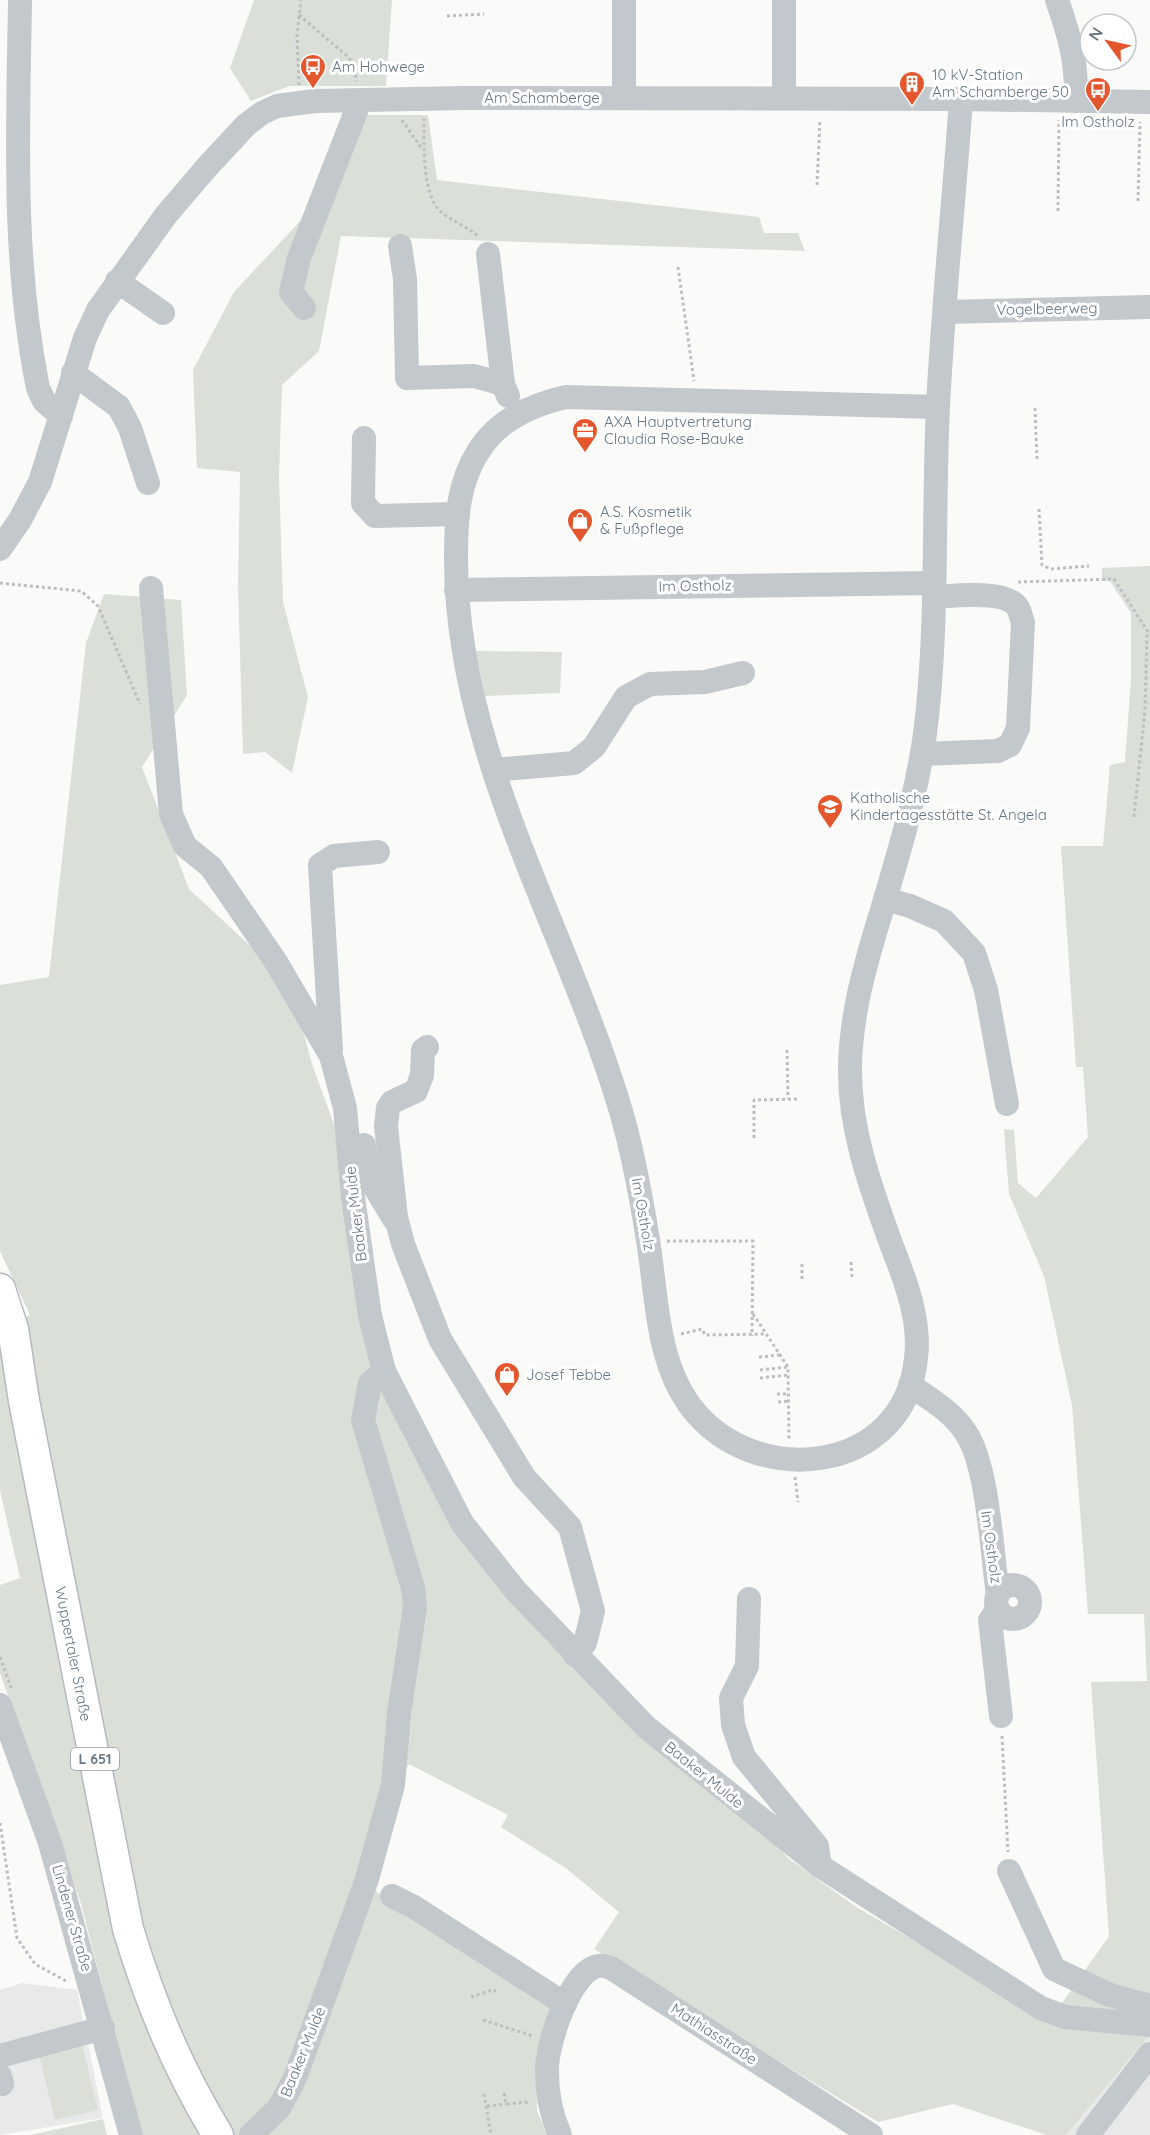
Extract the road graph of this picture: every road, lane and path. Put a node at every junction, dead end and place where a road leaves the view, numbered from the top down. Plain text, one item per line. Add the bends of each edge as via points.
1 (20, 0) edge
2 (302, 0) edge
3 (624, 0) edge
4 (784, 0) edge
5 (1057, 0) edge
6 (484, 14) dead end
7 (299, 15) junction
8 (447, 16) dead end
9 (624, 98) junction
10 (784, 98) junction
11 (820, 98) junction
12 (424, 99) junction
13 (961, 99) junction
14 (387, 100) junction
15 (300, 101) junction
16 (360, 101) junction
17 (1068, 101) junction
18 (1145, 102) edge
19 (423, 150) junction
20 (817, 185) dead end
21 (1138, 201) dead end
22 (1058, 211) dead end
23 (400, 246) dead end
24 (488, 254) joint
25 (678, 267) dead end
26 (117, 281) junction
27 (1150, 307) edge
28 (304, 308) dead end
29 (945, 312) junction
30 (162, 313) dead end
31 (33, 365) junction
32 (72, 378) junction
33 (503, 384) junction
34 (696, 400) junction
35 (938, 407) junction
36 (1035, 408) dead end
37 (515, 415) junction
38 (61, 416) junction
39 (363, 438) dead end
40 (1037, 460) dead end
41 (148, 483) dead end
42 (1039, 509) dead end
43 (458, 514) junction
44 (0, 549) edge
45 (1089, 566) dead end
46 (0, 583) edge
47 (151, 588) dead end
48 (456, 590) junction
49 (934, 590) junction
50 (995, 596) junction
51 (1148, 634) edge
52 (743, 673) dead end
53 (142, 708) dead end
54 (922, 754) junction
55 (494, 770) junction
56 (1134, 817) dead end
57 (378, 852) dead end
58 (885, 899) junction
59 (427, 1047) dead end
60 (787, 1050) dead end
61 (331, 1056) junction
62 (788, 1099) junction
63 (800, 1099) dead end
64 (1007, 1104) dead end
65 (345, 1108) junction
66 (754, 1138) dead end
67 (399, 1226) junction
68 (680, 1241) dead end
69 (851, 1262) dead end
70 (802, 1264) dead end
71 (852, 1278) dead end
72 (802, 1282) dead end
73 (0, 1289) edge
74 (753, 1313) junction
75 (0, 1321) edge
76 (767, 1334) junction
77 (752, 1336) junction
78 (662, 1338) junction
79 (780, 1355) junction
80 (759, 1357) dead end
81 (788, 1367) junction
82 (18, 1368) junction
83 (760, 1370) dead end
84 (384, 1371) junction
85 (788, 1375) junction
86 (760, 1378) dead end
87 (910, 1385) junction
88 (777, 1394) dead end
89 (789, 1394) junction
90 (789, 1401) junction
91 (778, 1402) dead end
92 (791, 1452) junction
93 (798, 1502) dead end
94 (749, 1599) dead end
95 (575, 1654) junction
96 (1, 1708) edge
97 (1001, 1716) joint
98 (0, 1755) edge
99 (0, 1823) edge
100 (1008, 1864) joint
101 (820, 1866) junction
102 (392, 1896) dead end
103 (67, 1981) dead end
104 (496, 1991) dead end
105 (471, 1997) dead end
106 (565, 2004) junction
107 (1150, 2006) edge
108 (483, 2020) dead end
109 (1150, 2025) edge
110 (103, 2028) junction
111 (551, 2042) junction
112 (1150, 2054) edge
113 (0, 2056) edge
114 (504, 2093) dead end
115 (484, 2094) dead end
116 (550, 2100) junction
117 (506, 2104) junction
118 (486, 2106) junction
119 (131, 2135) edge
120 (218, 2135) edge
121 (251, 2135) edge
122 (491, 2135) edge
123 (560, 2135) edge
124 (871, 2135) edge
125 (1088, 2135) edge

1 - 31 street via 17,198
2 - 7 path
3 - 9 street
4 - 10 street
5 - 17 street via 1074,51
6 - 8 path
7 - 15 path
7 - 16 path via 352,62
9 - 10 street, Am Schamberge
9 - 12 street, Am Schamberge
10 - 11 street, Am Schamberge
11 - 13 street, Am Schamberge
11 - 20 path
12 - 14 street, Am Schamberge
12 - 19 path
13 - 17 street, Am Schamberge
13 - 29 street, Im Ostholz
14 - 16 street, Am Schamberge
14 - 19 path
15 - 16 street, Am Schamberge
15 - 26 street, Am Schamberge via 277,105 246,125 166,215
16 - 28 street via 299,258 291,292
17 - 18 street, Am Schamberge
17 - 22 path
18 - 21 path
19 - 24 path via 431,198 437,208 478,235
23 - 33 street via 405,279 407,378 474,376
24 - 33 street
25 - 34 path
26 - 30 street
26 - 32 street, Am Schamberge via 85,338
27 - 29 street, Vogelbeerweg
29 - 35 street, Im Ostholz
31 - 32 street via 52,378
31 - 38 street via 44,401
32 - 38 street, Am Schamberge
32 - 41 street via 119,407
33 - 37 street
34 - 35 street, Im Ostholz
34 - 37 street, Im Ostholz via 566,397
35 - 49 street, Im Ostholz
36 - 40 path
37 - 43 street, Im Ostholz via 490,435 474,458 463,482
38 - 44 street, Am Schamberge via 40,482
39 - 43 street via 363,503 369,512 375,516
42 - 45 path via 1041,565
43 - 48 street, Im Ostholz
46 - 53 path via 81,591 98,606
47 - 61 street, Baaker Mulde via 171,814 185,846 211,867 276,962
48 - 49 street, Im Ostholz
48 - 55 street, Im Ostholz via 467,670
49 - 50 street, Im Ostholz
49 - 54 street, Im Ostholz via 930,690
50 - 51 path via 1007,582 1114,579
50 - 54 street via 1018,607 1023,622 1015,738 998,751
51 - 56 path
52 - 55 street via 705,682 651,684 626,697 594,747 574,763
54 - 58 street, Im Ostholz
55 - 78 street, Im Ostholz via 620,1107 648,1241
57 - 61 street, Baaker Mulde via 334,856 320,865
58 - 64 street via 944,921 974,953 986,990
58 - 87 street, Im Ostholz via 857,1002 850,1050 851,1094 859,1150 914,1319 916,1364
59 - 67 street via 422,1053 422,1075 416,1091 394,1100 388,1108 386,1126
60 - 62 path
61 - 65 street, Baaker Mulde
62 - 63 path
62 - 66 path via 754,1100
65 - 67 street via 361,1128 368,1176
65 - 84 street, Baaker Mulde via 370,1316
67 - 95 street via 409,1263 440,1339 524,1477 570,1527 593,1611 585,1643
68 - 74 path via 753,1240
69 - 71 path
70 - 72 path
73 - 82 main road, Wuppertaler Straße / L 651 via 13,1329
74 - 76 path
74 - 77 path
75 - 82 main road, Wuppertaler Straße / L 651
76 - 77 path
76 - 79 path
77 - 78 path via 705,1335 702,1329
78 - 92 street, Im Ostholz via 673,1378 705,1423 743,1449 764,1456
79 - 80 path
79 - 81 path
81 - 83 path
81 - 85 path
82 - 120 main road, Wuppertaler Straße / L 651 via 128,1929 165,2036
84 - 95 street, Baaker Mulde via 462,1523 516,1591
84 - 121 street, Baaker Mulde via 370,1383 363,1420 413,1588 415,1607 393,1785 367,1880 295,2078 279,2108
85 - 86 path
85 - 89 path
87 - 92 street, Im Ostholz via 890,1420 861,1445 834,1457
87 - 97 street, Im Ostholz via 947,1411 974,1446 982,1478 998,1602 990,1620
88 - 89 path
89 - 90 path
90 - 91 path
90 - 92 path
92 - 93 path
94 - 101 street via 747,1665 731,1698 733,1725 744,1757 817,1846
95 - 101 street, Baaker Mulde via 646,1727
96 - 98 street
96 - 110 street, Lindener Straße via 50,1843
97 - 100 path
99 - 103 path via 17,1938 35,1964
100 - 107 street via 1054,1969 1110,1995
101 - 109 street, Baaker Mulde via 1041,2008 1065,2017
102 - 106 street
104 - 105 path
106 - 111 street, Mathiasstraße
106 - 124 street, Mathiasstraße via 591,1968 611,1968
108 - 111 path
110 - 113 street
110 - 119 street, Lindener Straße
111 - 116 street, Mathiasstraße via 547,2071
112 - 125 street
114 - 117 path
115 - 118 path
116 - 117 path
116 - 123 street, Mathiasstraße
117 - 118 path
118 - 122 path

